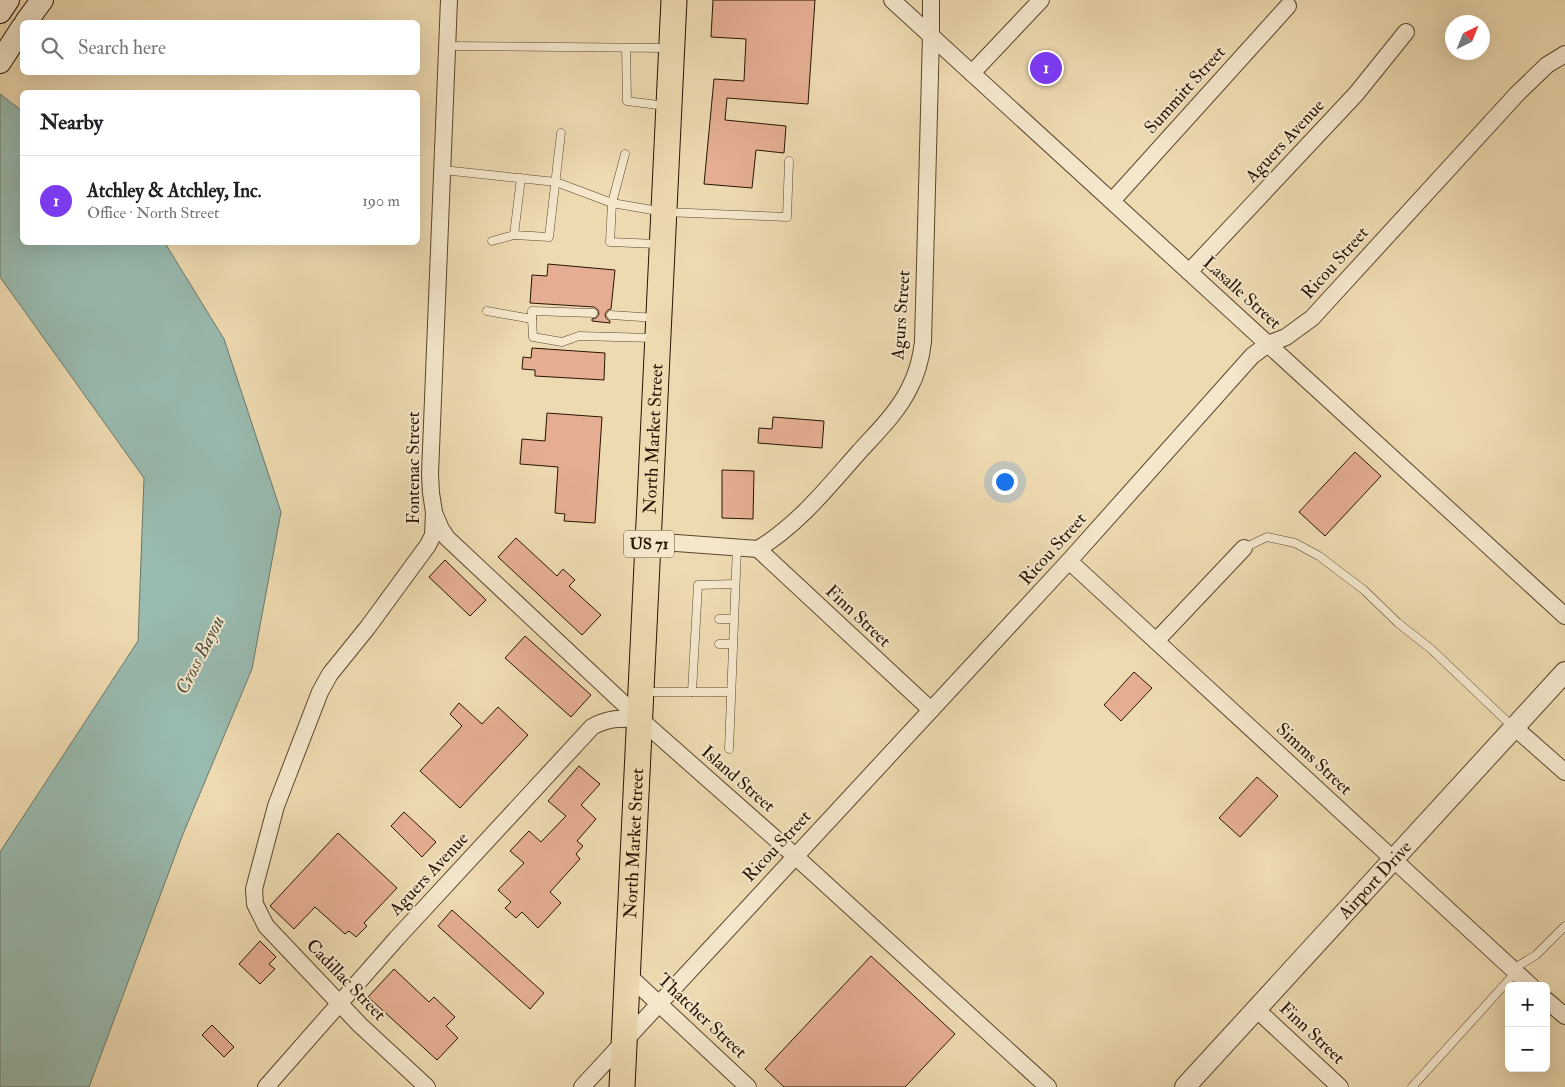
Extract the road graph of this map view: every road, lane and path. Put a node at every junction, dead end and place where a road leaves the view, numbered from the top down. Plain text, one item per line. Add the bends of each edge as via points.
1 (8, 0) edge
2 (449, 0) edge
3 (674, 0) edge
4 (892, 0) edge
5 (931, 0) edge
6 (1042, 0) edge
7 (1288, 6) dead end
8 (0, 12) edge
9 (20, 31) edge
10 (1406, 32) dead end
11 (931, 35) junction
12 (448, 46) junction
13 (626, 48) junction
14 (672, 48) junction
15 (1565, 54) edge
16 (0, 62) edge
17 (972, 73) junction
18 (669, 106) junction
19 (561, 133) dead end
20 (625, 154) dead end
21 (789, 161) dead end
22 (443, 170) junction
23 (521, 178) junction
24 (556, 182) junction
25 (1112, 201) junction
26 (612, 203) junction
27 (664, 212) junction
28 (514, 236) junction
29 (492, 241) dead end
30 (663, 245) junction
31 (1190, 272) junction
32 (487, 311) dead end
33 (593, 313) dead end
34 (611, 315) dead end
35 (532, 319) junction
36 (659, 328) junction
37 (1268, 344) junction
38 (434, 512) junction
39 (649, 541) junction
40 (737, 547) junction
41 (1244, 548) joint
42 (758, 549) junction
43 (1070, 561) junction
44 (735, 584) junction
45 (1565, 616) edge
46 (719, 619) dead end
47 (733, 620) junction
48 (1156, 641) junction
49 (695, 643) junction
50 (704, 644) dead end
51 (719, 644) dead end
52 (732, 644) junction
53 (1565, 672) edge
54 (641, 692) junction
55 (692, 692) junction
56 (730, 692) junction
57 (932, 710) junction
58 (640, 719) junction
59 (1514, 727) junction
60 (729, 749) dead end
61 (1565, 772) edge
62 (795, 856) junction
63 (1394, 860) junction
64 (254, 889) joint
65 (1565, 926) edge
66 (1515, 971) junction
67 (628, 975) junction
68 (1527, 982) edge
69 (341, 1003) junction
70 (1550, 1003) edge
71 (659, 1004) junction
72 (1256, 1009) junction
73 (1565, 1016) edge
74 (624, 1040) junction
75 (266, 1087) edge
76 (427, 1087) edge
77 (582, 1087) edge
78 (622, 1087) edge
79 (748, 1087) edge
80 (1048, 1087) edge
81 (1185, 1087) edge
82 (1340, 1087) edge
83 (1412, 1087) edge

1 - 8 main road
2 - 12 street, Fontenac Street
3 - 14 main road, North Market Street / US 71
4 - 11 street, Lasalle Street
5 - 11 street, Agurs Street
6 - 17 street
7 - 25 street, Summitt Street
9 - 16 main road
10 - 31 street, Aguers Avenue via 1356,94
11 - 17 street, Lasalle Street
11 - 42 street, Agurs Street via 923,342 917,372 890,417 814,503 788,529
12 - 13 lane
12 - 22 street, Fontenac Street
13 - 14 lane
13 - 18 lane via 627,102
14 - 18 main road, North Market Street / US 71
15 - 37 street, Ricou Street via 1517,94 1312,318 1286,337
17 - 25 street, Lasalle Street
18 - 27 main road, North Market Street / US 71
19 - 24 lane
20 - 26 lane
21 - 27 lane via 787,217
22 - 23 lane
22 - 38 street, Fontenac Street via 430,474
23 - 24 lane
23 - 28 lane
24 - 26 lane
24 - 28 lane via 549,237
25 - 31 street, Lasalle Street
26 - 27 lane
26 - 30 lane via 610,242
27 - 30 main road, North Market Street / US 71
28 - 29 lane
30 - 36 main road, North Market Street / US 71
31 - 37 street, Lasalle Street
32 - 35 lane
33 - 35 lane via 532,311
34 - 36 lane
35 - 36 lane via 533,337 562,342 579,336
36 - 39 main road, North Market Street / US 71
37 - 43 street, Ricou Street via 1252,356
37 - 45 street, Lasalle Street
38 - 58 street, Island Street via 447,538
38 - 64 street, Fontenac Street via 434,528 428,545 330,674 320,692 276,806
39 - 40 street
39 - 54 main road, North Market Street / US 71
40 - 42 street
40 - 44 lane
41 - 48 street
41 - 59 lane via 1267,536 1295,543 1320,556 1431,649
42 - 57 street, Finn Street
43 - 48 street, Simms Street
43 - 57 street, Ricou Street
44 - 47 lane
44 - 49 lane via 698,585 700,618
46 - 47 lane
47 - 52 lane
48 - 63 street, Simms Street
49 - 50 lane
49 - 55 lane
51 - 52 lane
52 - 56 lane
53 - 59 street, Airport Drive
54 - 55 lane
54 - 58 main road, North Market Street / US 71
55 - 56 lane
56 - 60 lane
57 - 62 street, Ricou Street
58 - 62 street, Island Street
58 - 67 main road, North Market Street / US 71
58 - 69 street, Aguers Avenue via 603,720 592,727
59 - 61 street
59 - 63 street, Airport Drive
62 - 71 street, Ricou Street
62 - 80 street, Island Street
63 - 66 street, Simms Street
63 - 72 street, Airport Drive
64 - 69 street, Cadillac Street via 255,904 266,926
65 - 66 lane
66 - 68 street, Simms Street
66 - 83 lane
67 - 71 street, Thatcher Street
67 - 74 main road, North Market Street / US 71
69 - 75 street, Aguers Avenue
69 - 76 street, Cadillac Street
70 - 73 street
71 - 74 street, Ricou Street
71 - 79 street, Thatcher Street
72 - 81 street, Airport Drive
72 - 82 street, Finn Street
74 - 77 street, Ricou Street
74 - 78 main road, North Market Street / US 71

